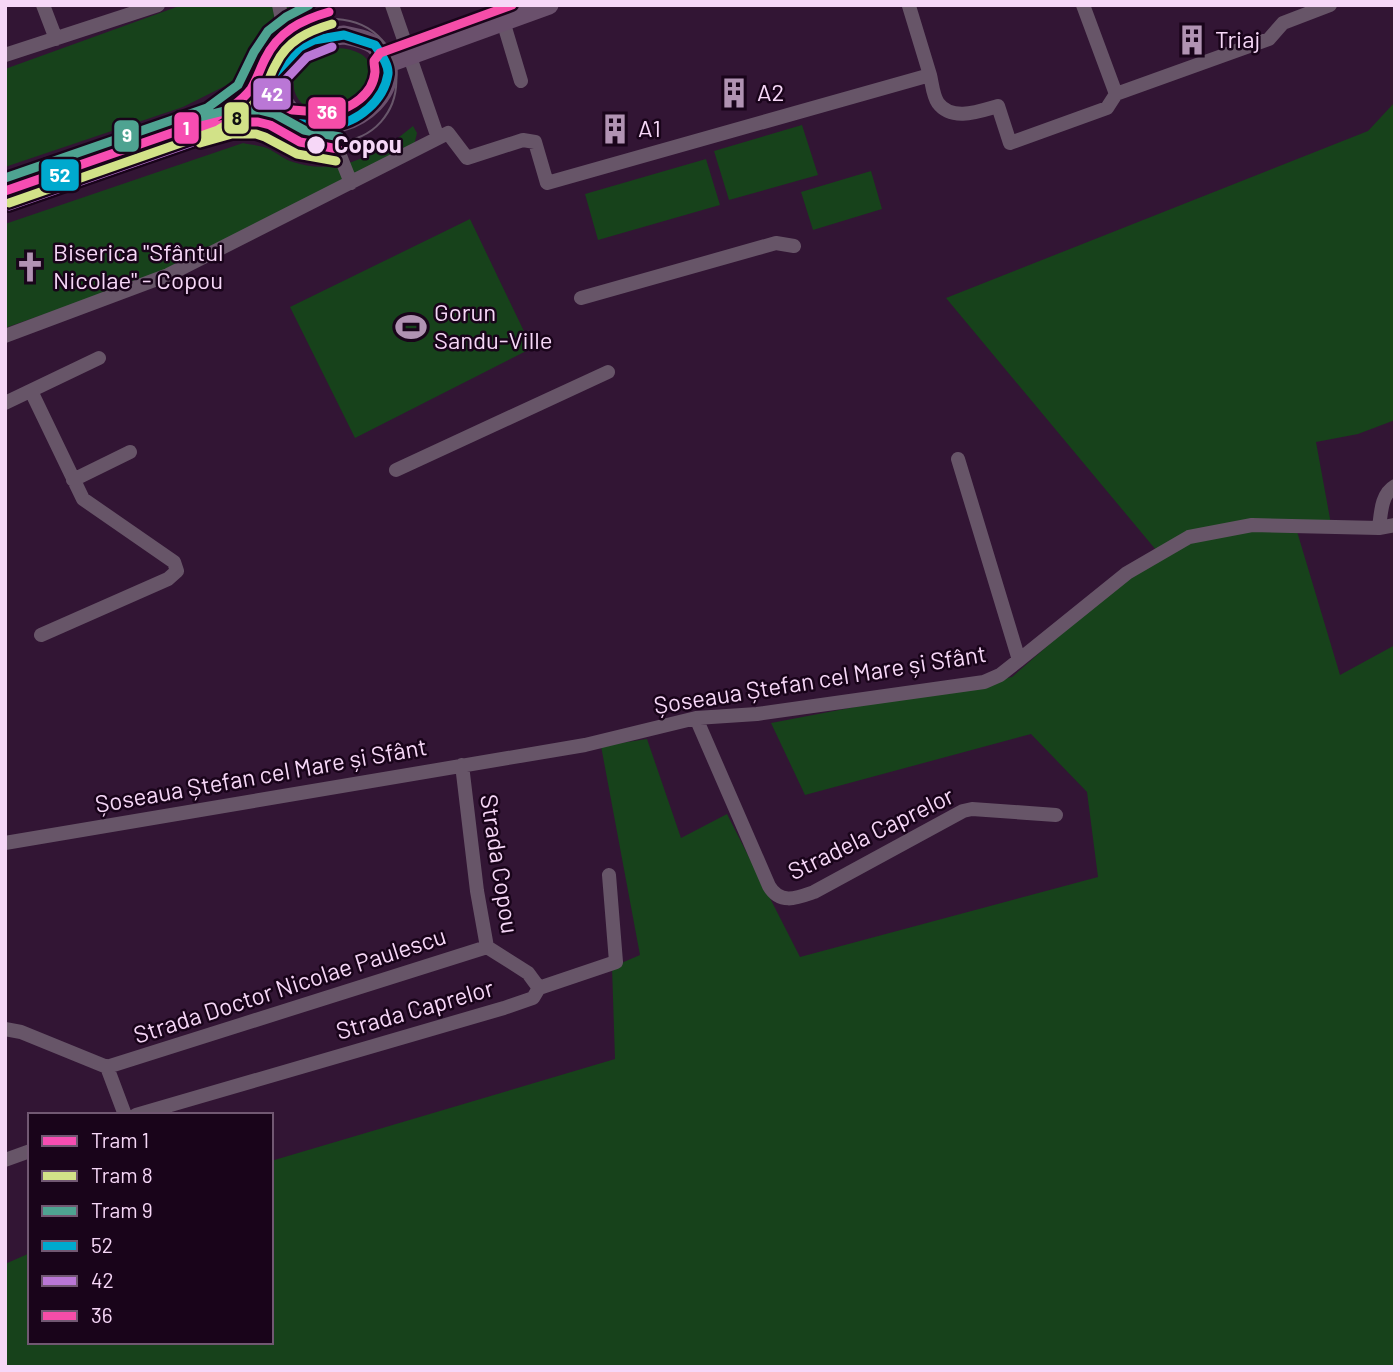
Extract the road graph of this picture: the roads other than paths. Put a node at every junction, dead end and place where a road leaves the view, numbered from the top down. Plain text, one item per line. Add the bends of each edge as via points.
1 (43, 5) edge
2 (279, 5) edge
3 (392, 5) edge
4 (549, 5) edge
5 (1083, 5) edge
6 (1330, 5) edge
7 (150, 6) edge
8 (909, 6) edge
9 (503, 21) junction
10 (56, 39) junction
11 (5, 55) edge
12 (408, 55) junction
13 (287, 63) junction
14 (386, 64) junction
15 (930, 75) junction
16 (521, 81) dead end
17 (1116, 94) junction
18 (214, 122) junction
19 (307, 122) junction
20 (332, 125) junction
21 (438, 138) junction
22 (352, 183) junction
23 (5, 194) edge
24 (794, 246) dead end
25 (581, 298) dead end
26 (5, 336) edge
27 (99, 358) dead end
28 (607, 372) dead end
29 (31, 391) junction
30 (5, 403) edge
31 (130, 452) dead end
32 (958, 459) dead end
33 (396, 470) dead end
34 (73, 480) junction
35 (1395, 486) edge
36 (1395, 525) edge
37 (1379, 528) junction
38 (41, 635) dead end
39 (1019, 660) junction
40 (696, 718) junction
41 (462, 765) junction
42 (1056, 815) dead end
43 (5, 843) edge
44 (609, 875) dead end
45 (487, 947) junction
46 (539, 988) junction
47 (5, 1029) edge
48 (107, 1067) junction
49 (124, 1113) edge
50 (143, 1113) edge
51 (28, 1153) edge
52 (5, 1160) edge

1 - 10 street
2 - 13 street
3 - 12 street
4 - 9 main road
5 - 17 street
6 - 17 street via 1283,23 1269,39
7 - 10 street
8 - 15 street
9 - 12 main road
9 - 16 street
10 - 11 street
12 - 14 main road
12 - 21 street
13 - 14 main road via 300,47 344,34 375,45
13 - 18 main road
13 - 19 main road via 279,79 283,101 295,117
14 - 20 main road via 384,87 369,110
15 - 17 street via 937,102 948,110 966,114 998,106 1010,143 1107,108
15 - 21 street via 547,183 535,142 523,140 467,158 448,133
18 - 19 main road
18 - 23 main road
19 - 20 main road
20 - 22 street
21 - 22 street
22 - 26 street via 168,275
24 - 25 street via 776,243
27 - 29 street
28 - 33 street
29 - 30 street
29 - 34 street
31 - 34 street
32 - 39 street
34 - 38 street via 83,499 174,562 177,571
35 - 37 street via 1383,501
36 - 37 street, Șoseaua Ștefan cel Mare și Sfânt
37 - 39 street, Șoseaua Ștefan cel Mare și Sfânt via 1252,525 1189,537 1127,573
39 - 40 street, Șoseaua Ștefan cel Mare și Sfânt via 984,682 757,714
40 - 41 street, Șoseaua Ștefan cel Mare și Sfânt via 584,745
40 - 42 street, Stradela Caprelor via 772,892 790,900 814,892 963,811
41 - 43 street, Șoseaua Ștefan cel Mare și Sfânt
41 - 45 street, Strada Copou
44 - 46 street, Strada Caprelor via 616,962
45 - 46 street, Strada Copou via 528,973
45 - 48 street, Strada Doctor Nicolae Paulescu
46 - 50 street, Strada Caprelor via 533,998 504,1008
47 - 48 street
48 - 49 street
51 - 52 street

